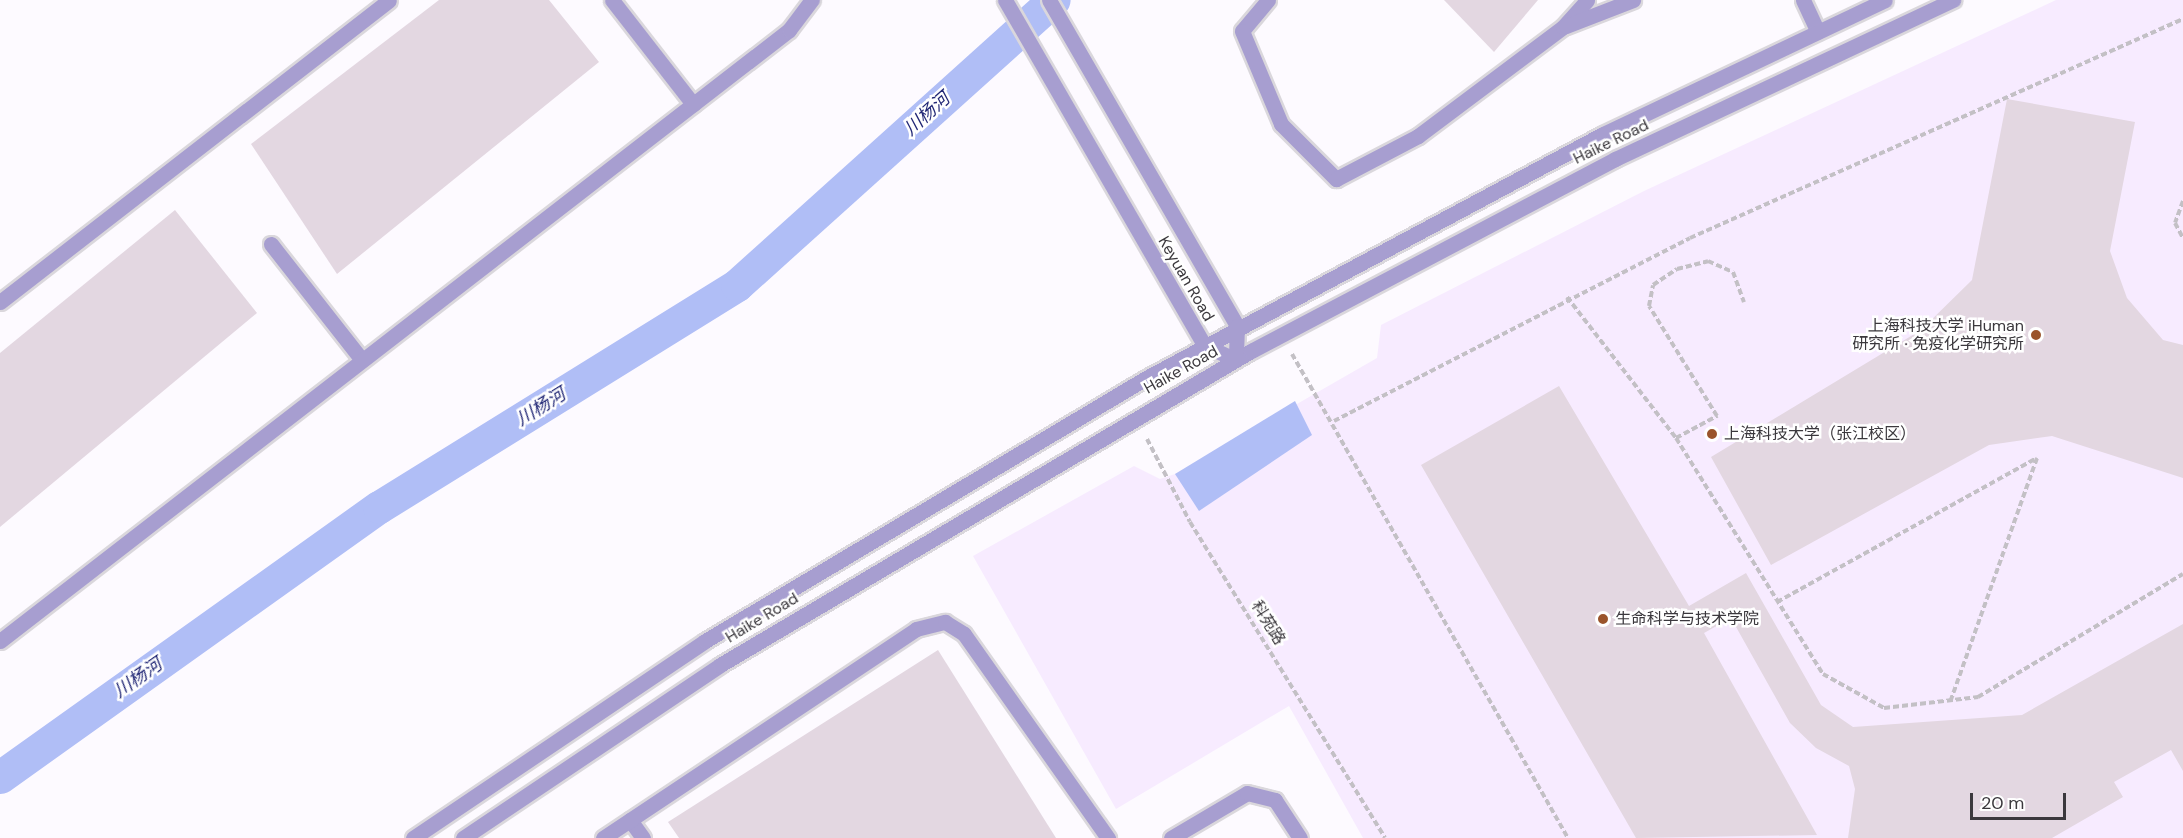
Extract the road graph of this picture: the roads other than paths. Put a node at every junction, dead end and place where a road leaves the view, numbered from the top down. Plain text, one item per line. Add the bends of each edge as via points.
1 (389, 0) edge
2 (612, 0) edge
3 (812, 0) edge
4 (1005, 0) edge
5 (1049, 0) edge
6 (1268, 0) edge
7 (1587, 0) edge
8 (1633, 0) edge
9 (1803, 0) edge
10 (1885, 0) edge
11 (1953, 0) edge
12 (1563, 27) junction
13 (1818, 32) junction
14 (693, 104) junction
15 (271, 244) dead end
16 (0, 302) edge
17 (1237, 326) junction
18 (1204, 345) junction
19 (362, 360) junction
20 (1236, 360) junction
21 (0, 641) edge
22 (630, 819) junction
23 (413, 838) edge
24 (463, 838) edge
25 (603, 838) edge
26 (643, 838) edge
27 (1108, 838) edge
28 (1171, 838) edge
29 (1300, 838) edge

1 - 16 street
2 - 14 street
3 - 14 street via 789,30
4 - 18 street, Keyuan Road
5 - 17 street, Keyuan Road
6 - 12 street via 1242,31 1281,124 1336,179 1418,136
7 - 12 street
8 - 12 street
9 - 13 street
10 - 13 street, Haike Road
11 - 20 street, Haike Road via 1616,159
13 - 17 street, Haike Road via 1603,134
14 - 19 street
15 - 19 street
17 - 18 street, Haike Road
17 - 20 street, Keyuan Road
18 - 20 street, Keyuan Road
18 - 23 street, Haike Road via 705,641
19 - 21 street
20 - 24 street, Haike Road via 720,665
22 - 25 street
22 - 26 street
22 - 27 street via 916,629 945,622 964,634
28 - 29 street via 1247,793 1275,800

